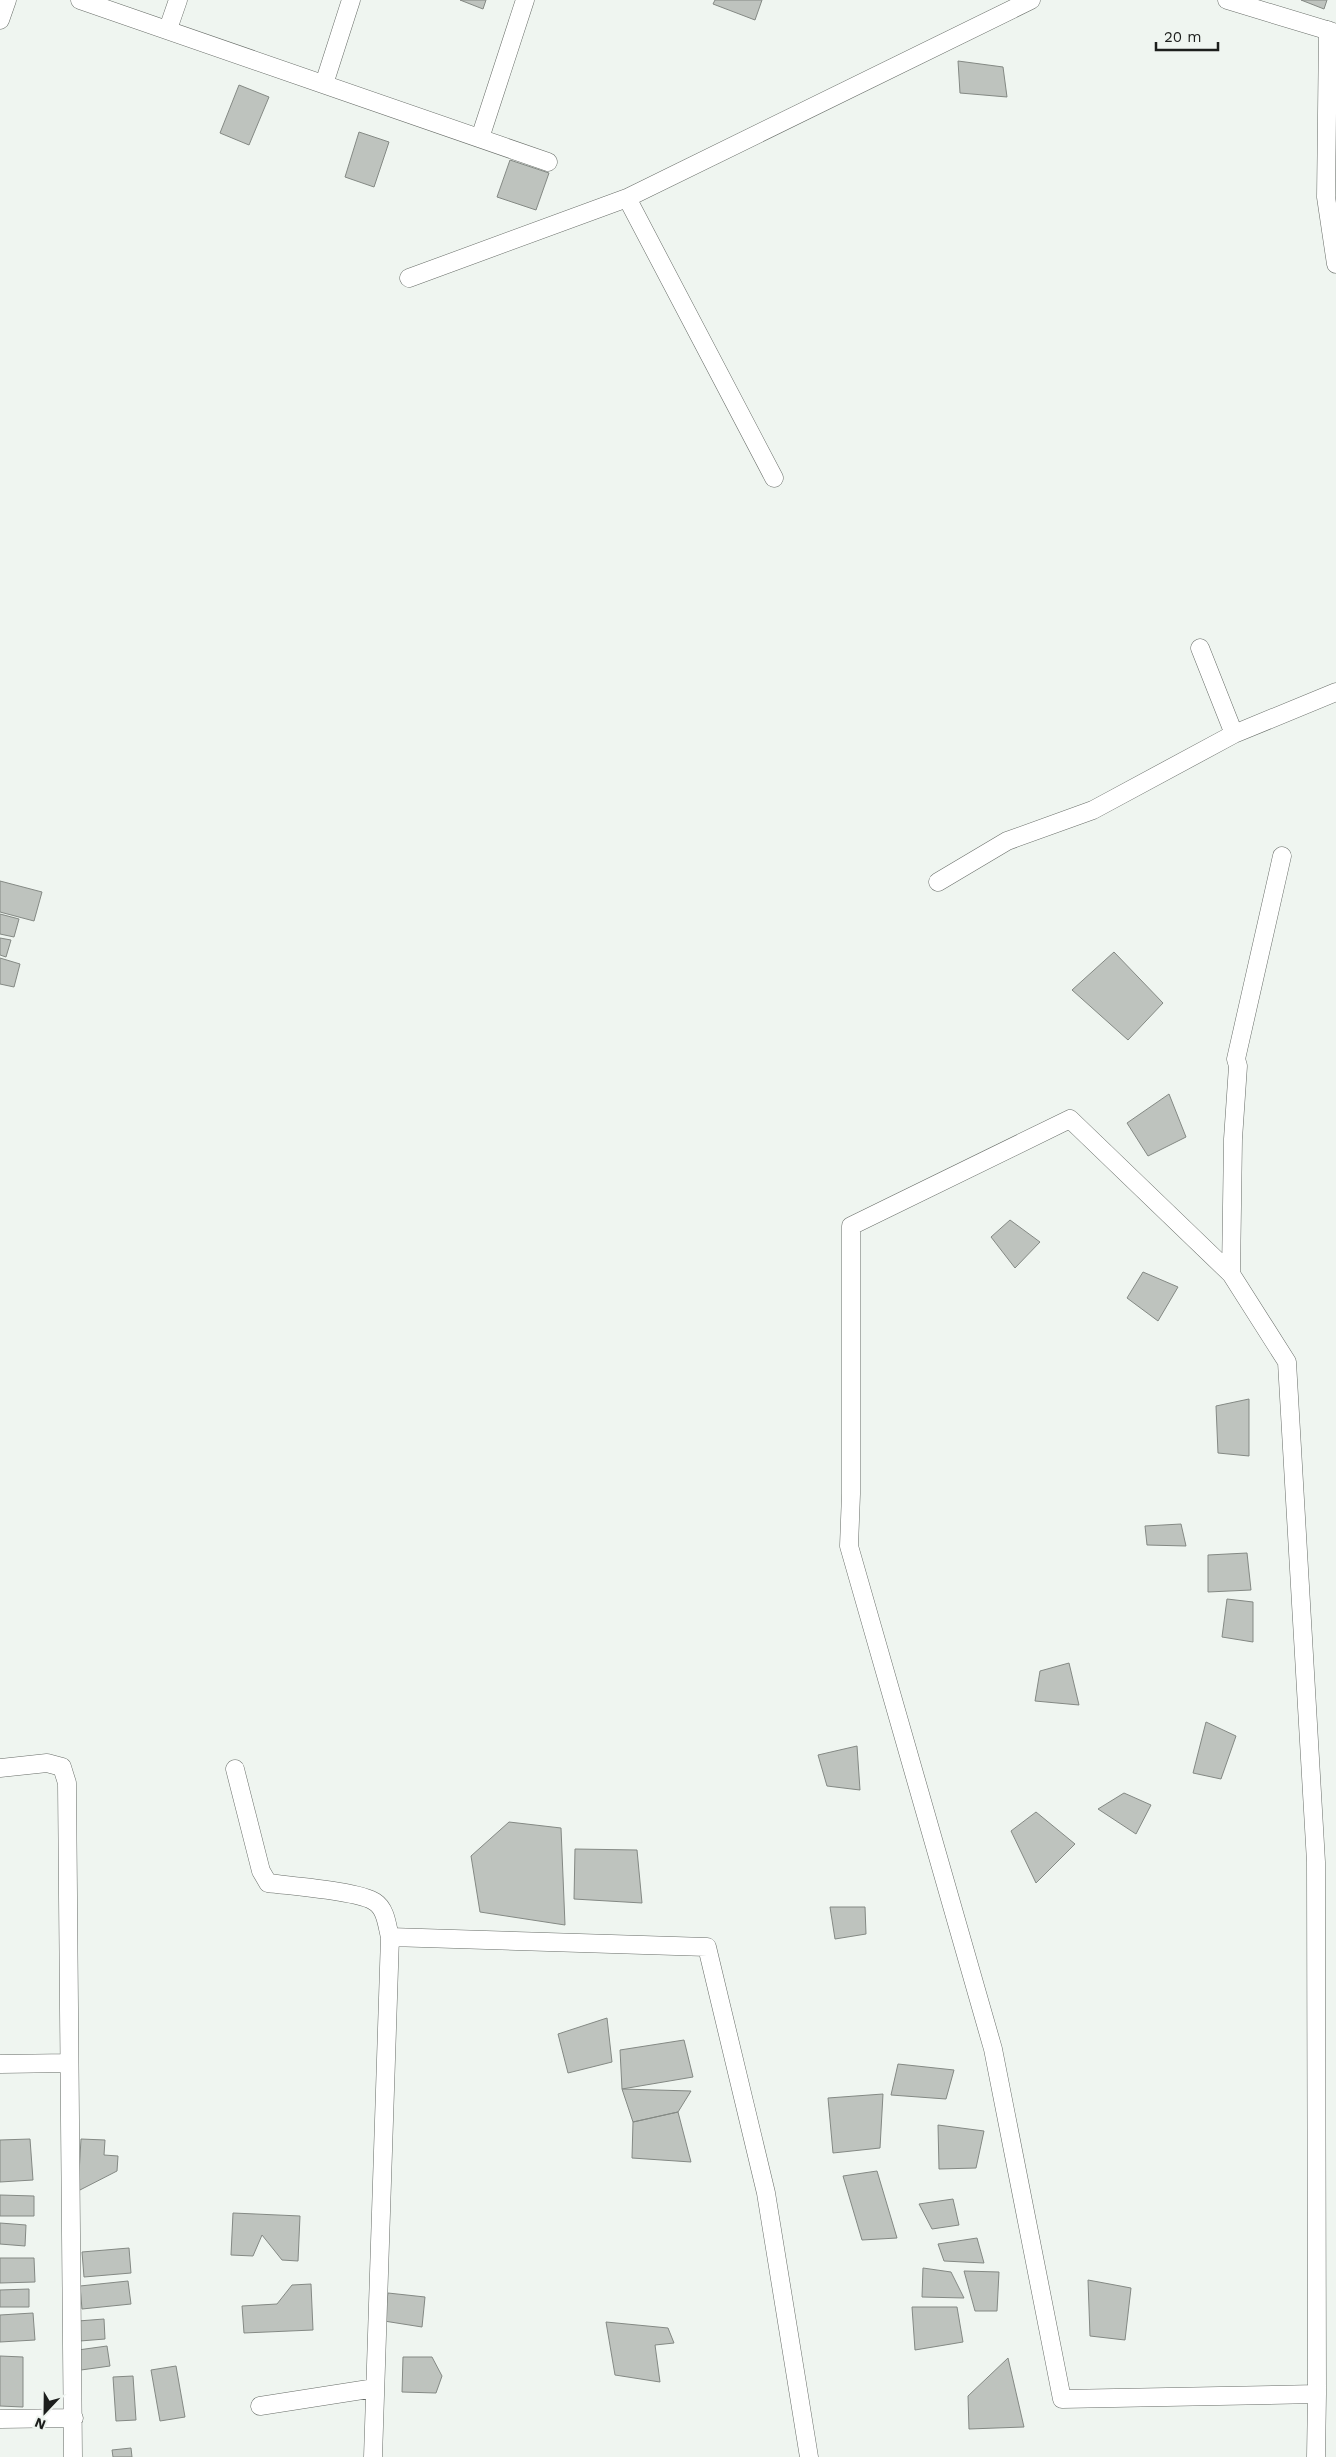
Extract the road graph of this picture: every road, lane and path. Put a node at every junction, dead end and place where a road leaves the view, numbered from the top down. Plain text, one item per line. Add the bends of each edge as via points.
1 (7, 0) edge
2 (80, 0) edge
3 (178, 0) edge
4 (351, 0) edge
5 (525, 0) edge
6 (1031, 0) edge
7 (1227, 0) edge
8 (0, 20) edge
9 (168, 29) junction
10 (1332, 32) edge
11 (324, 84) junction
12 (480, 138) junction
13 (548, 162) dead end
14 (627, 198) junction
15 (1336, 264) edge
16 (409, 278) dead end
17 (774, 478) dead end
18 (1200, 648) dead end
19 (1336, 692) edge
20 (1234, 734) junction
21 (1282, 856) dead end
22 (938, 882) dead end
23 (1231, 1274) junction
24 (0, 1768) edge
25 (236, 1770) dead end
26 (390, 1937) junction
27 (69, 2063) junction
28 (0, 2064) edge
29 (375, 2388) junction
30 (1317, 2394) junction
31 (260, 2406) dead end
32 (74, 2418) junction
33 (0, 2419) edge
34 (73, 2457) edge
35 (373, 2457) edge
36 (809, 2457) edge
37 (1316, 2457) edge

1 - 8 street
2 - 9 street
3 - 9 street
4 - 11 street
5 - 12 street
6 - 14 street
7 - 10 street
9 - 11 street
10 - 15 street via 1326,197
11 - 12 street
12 - 13 street
14 - 16 street
14 - 17 street
18 - 20 street
19 - 20 street
20 - 22 street via 1093,810 1007,841
21 - 23 street via 1236,1059
23 - 30 street via 1287,1362 1316,1862
23 - 30 street via 1070,1119 851,1226 849,1546 993,2049 1062,2399
24 - 27 street via 47,1762 62,1767 67,1783
25 - 26 street via 261,1870 268,1883 361,1896 376,1902 384,1912
26 - 29 street
26 - 36 street via 707,1947 766,2193
27 - 28 street
27 - 32 street
29 - 31 street
29 - 35 street
30 - 37 street
32 - 33 street
32 - 34 street

